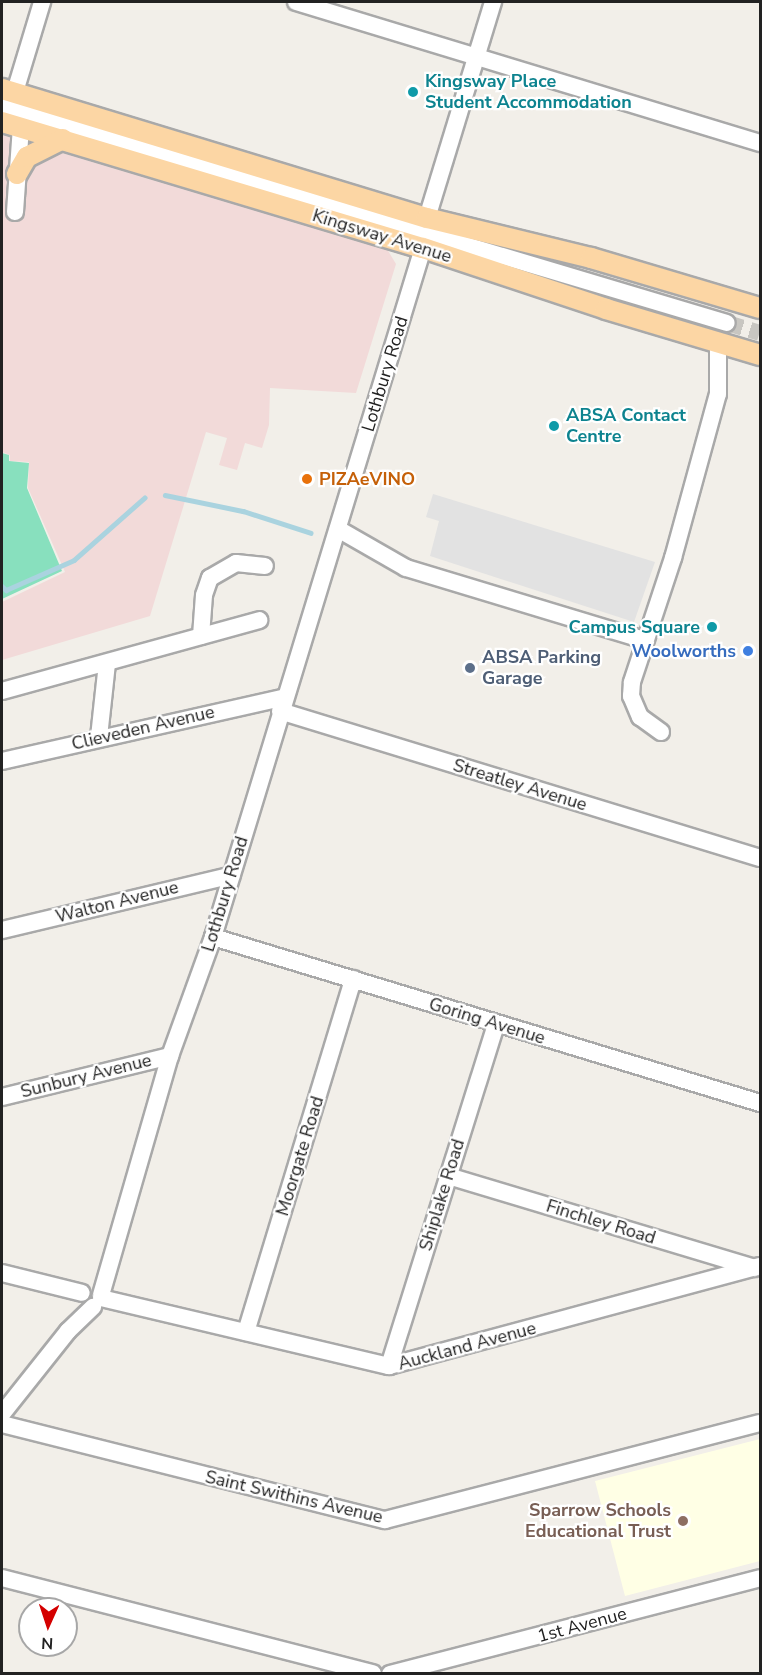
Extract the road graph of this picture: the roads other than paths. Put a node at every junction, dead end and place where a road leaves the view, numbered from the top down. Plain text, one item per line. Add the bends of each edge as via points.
1 (42, 2) edge
2 (296, 2) edge
3 (493, 2) edge
4 (476, 55) junction
5 (8, 110) edge
6 (63, 139) junction
7 (760, 143) edge
8 (17, 174) junction
9 (15, 212) dead end
10 (425, 233) junction
11 (760, 308) edge
12 (727, 323) tunnel mouth
13 (718, 342) junction
14 (760, 355) edge
15 (338, 529) junction
16 (266, 566) dead end
17 (259, 620) dead end
18 (201, 636) junction
19 (645, 640) junction
20 (107, 663) junction
21 (2, 691) edge
22 (282, 704) junction
23 (661, 732) dead end
24 (99, 737) junction
25 (2, 761) edge
26 (760, 858) edge
27 (231, 875) junction
28 (2, 930) edge
29 (213, 937) junction
30 (353, 979) junction
31 (496, 1024) junction
32 (170, 1056) junction
33 (2, 1097) edge
34 (760, 1103) edge
35 (448, 1176) junction
36 (758, 1267) edge
37 (2, 1273) edge
38 (93, 1296) junction
39 (246, 1332) junction
40 (389, 1366) junction
41 (2, 1414) edge
42 (760, 1423) edge
43 (2, 1424) edge
44 (2, 1578) edge
45 (760, 1578) edge
46 (352, 1671) edge
47 (373, 1673) edge
48 (398, 1673) edge
49 (378, 1674) edge

1 - 5 street
2 - 4 street
3 - 4 street, Lothbury Road
4 - 7 street
4 - 10 street, Lothbury Road
5 - 6 main road, Kingsway Avenue
5 - 8 street
5 - 10 main road, Kingsway Avenue
6 - 8 main road via 27,158
6 - 10 main road, Kingsway Avenue
8 - 9 street
10 - 11 main road, Kingsway Avenue via 591,258
10 - 12 street
10 - 13 main road, Kingsway Avenue via 606,309
10 - 15 street, Lothbury Road
13 - 14 main road, Kingsway Avenue
13 - 19 street via 718,394 673,558
15 - 19 street via 406,568
15 - 22 street, Lothbury Road
16 - 18 street via 236,564 210,578 204,595
17 - 18 street
18 - 20 street
19 - 23 street via 631,696 640,717
20 - 21 street
20 - 24 street
22 - 24 street, Clieveden Avenue
22 - 26 street, Streatley Avenue
22 - 27 street, Lothbury Road
24 - 25 street, Clieveden Avenue
27 - 28 street, Walton Avenue
27 - 29 street, Lothbury Road
29 - 30 street, Goring Avenue
29 - 32 street, Lothbury Road
30 - 31 street, Goring Avenue
30 - 39 street, Moorgate Road
31 - 34 street, Goring Avenue
31 - 35 street, Shiplake Road
32 - 33 street, Sunbury Avenue
32 - 38 street, Lothbury Road via 112,1259
35 - 36 street, Finchley Road
35 - 40 street, Shiplake Road
36 - 40 street, Auckland Avenue
37 - 38 street, Auckland Avenue
38 - 39 street, Auckland Avenue
38 - 41 street, Lothbury Road
39 - 40 street, Auckland Avenue
42 - 43 street, Saint Swithins Avenue via 385,1520
44 - 46 street
45 - 48 street, 1st Avenue
46 - 47 street
47 - 49 street

